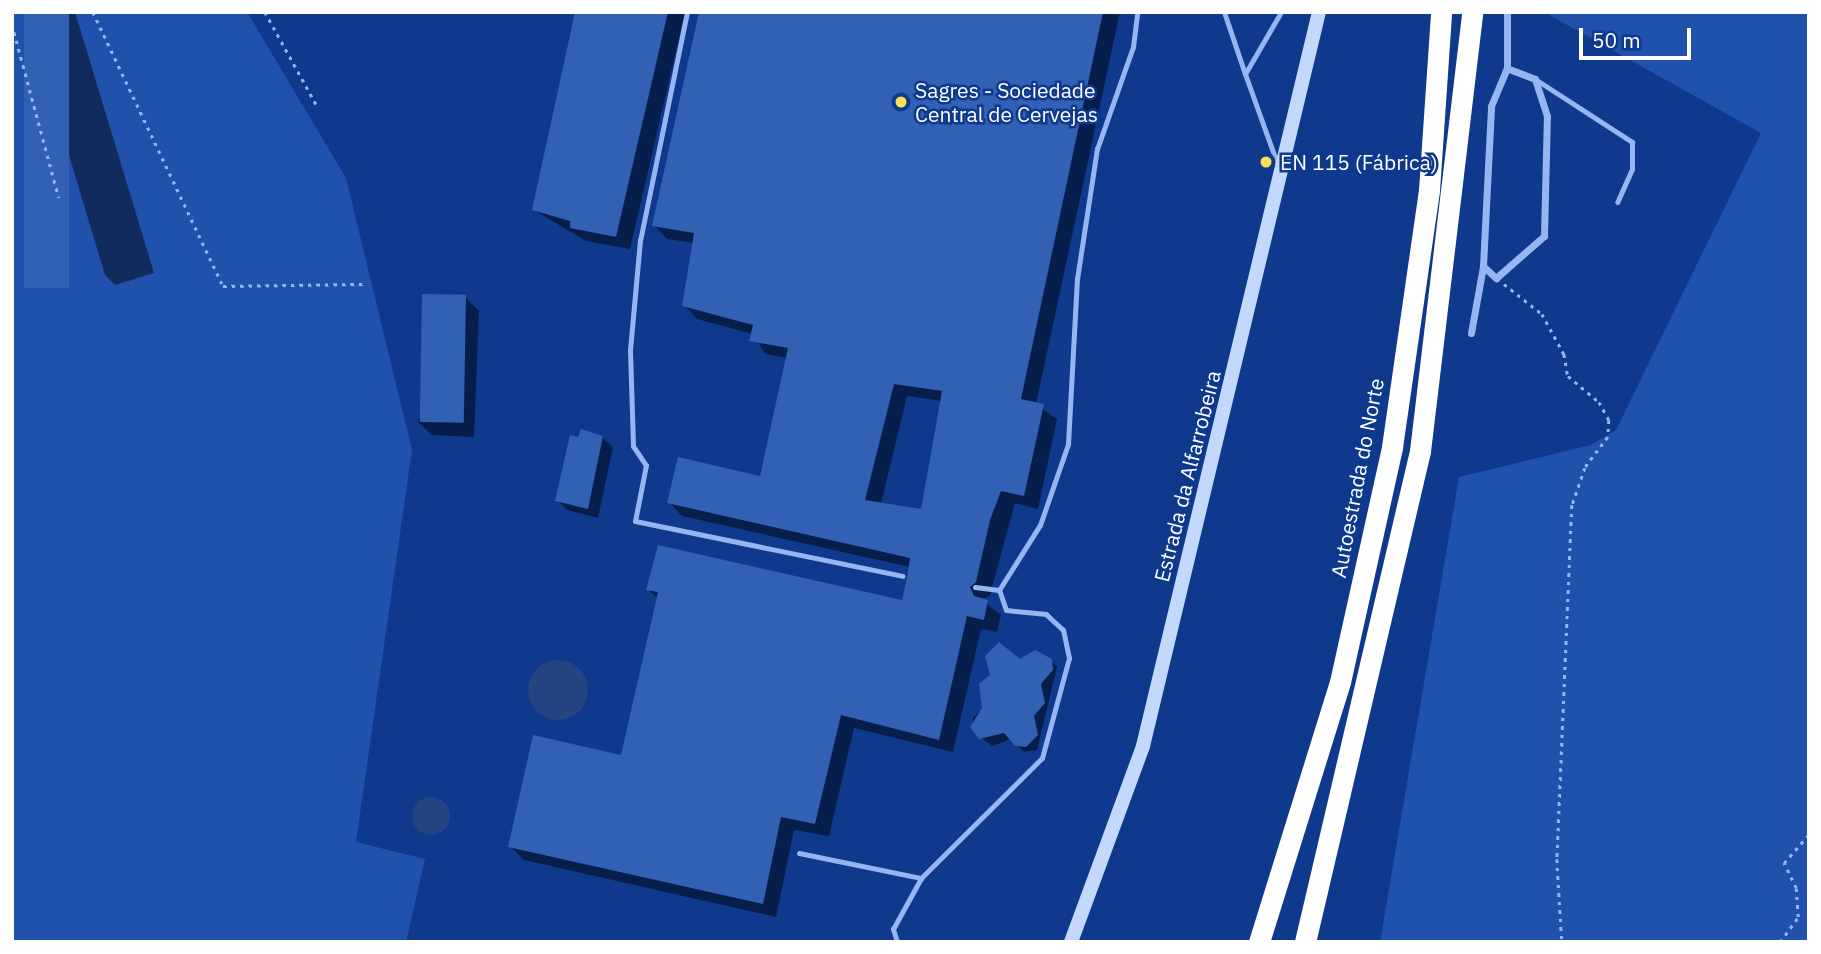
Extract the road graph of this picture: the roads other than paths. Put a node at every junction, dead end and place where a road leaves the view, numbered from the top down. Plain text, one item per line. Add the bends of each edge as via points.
1 (687, 12) edge
2 (1137, 12) edge
3 (1224, 12) edge
4 (1281, 12) edge
5 (1319, 12) edge
6 (1441, 12) edge
7 (1472, 12) edge
8 (1507, 12) edge
9 (1507, 68) junction
10 (1245, 74) junction
11 (1535, 79) junction
12 (1281, 175) junction
13 (1617, 202) dead end
14 (1483, 266) junction
15 (1471, 333) dead end
16 (902, 576) dead end
17 (975, 587) dead end
18 (999, 590) junction
19 (799, 853) dead end
20 (921, 878) junction
21 (897, 942) edge
22 (1071, 942) edge
23 (1259, 942) edge
24 (1305, 942) edge

1 - 16 lane via 640,240 630,350 633,446 646,465 635,521
2 - 18 lane via 1133,47 1097,149 1083,240 1068,444 1040,525
3 - 10 lane
4 - 10 lane
5 - 12 main road, Estrada da Alfarrobeira
6 - 23 highway, Autoestrada do Norte via 1429,190 1392,447 1340,682
7 - 24 highway via 1420,451
8 - 9 street
9 - 11 street
9 - 14 street via 1491,107
10 - 12 lane
11 - 13 lane via 1632,142 1632,169
11 - 14 street via 1547,116 1544,236 1496,278
12 - 22 main road, Estrada da Alfarrobeira via 1143,746
14 - 15 street
17 - 18 lane
18 - 20 lane via 1006,610 1046,614 1063,630 1069,658 1042,758
19 - 20 lane
20 - 21 lane via 893,929

